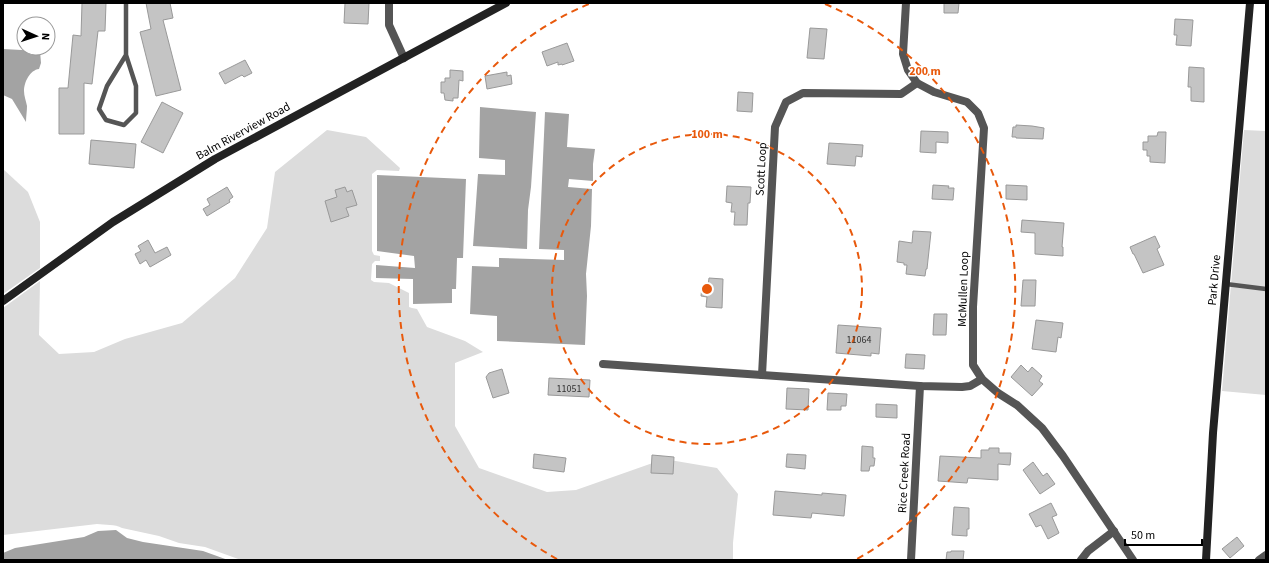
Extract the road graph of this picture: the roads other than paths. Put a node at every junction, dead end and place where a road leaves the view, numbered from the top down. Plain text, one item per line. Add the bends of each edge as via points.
1 (126, 3) edge
2 (389, 3) edge
3 (506, 3) edge
4 (906, 3) edge
5 (1250, 3) edge
6 (126, 55) junction
7 (404, 58) junction
8 (917, 83) junction
9 (1226, 284) junction
10 (1266, 289) edge
11 (3, 301) edge
12 (603, 364) dead end
13 (762, 374) junction
14 (982, 380) junction
15 (920, 386) junction
16 (1114, 531) junction
17 (1266, 555) edge
18 (911, 560) edge
19 (1081, 560) edge
20 (1133, 560) edge
21 (1206, 560) edge
22 (1259, 560) edge

1 - 6 lane
2 - 7 street via 390,26
3 - 7 main road, Balm Riverview Road
4 - 8 street via 903,54 908,70
5 - 9 main road, Park Drive
6 - 6 lane via 136,86 136,113 124,125 106,120 99,109 107,86
7 - 11 main road, Balm Riverview Road via 215,159 113,222
8 - 13 street, Scott Loop via 901,94 803,94 786,102 775,127
8 - 14 street, McMullen Loop via 934,92 967,102 978,112 984,128 973,307 973,365
9 - 10 lane
9 - 21 main road, Park Drive via 1213,433
12 - 13 street
13 - 15 street
14 - 15 street via 962,387
14 - 16 street, McMullen Loop via 1017,405 1042,428
15 - 18 street, Rice Creek Road
16 - 19 street via 1088,551
16 - 20 street, McMullen Loop
17 - 22 street

